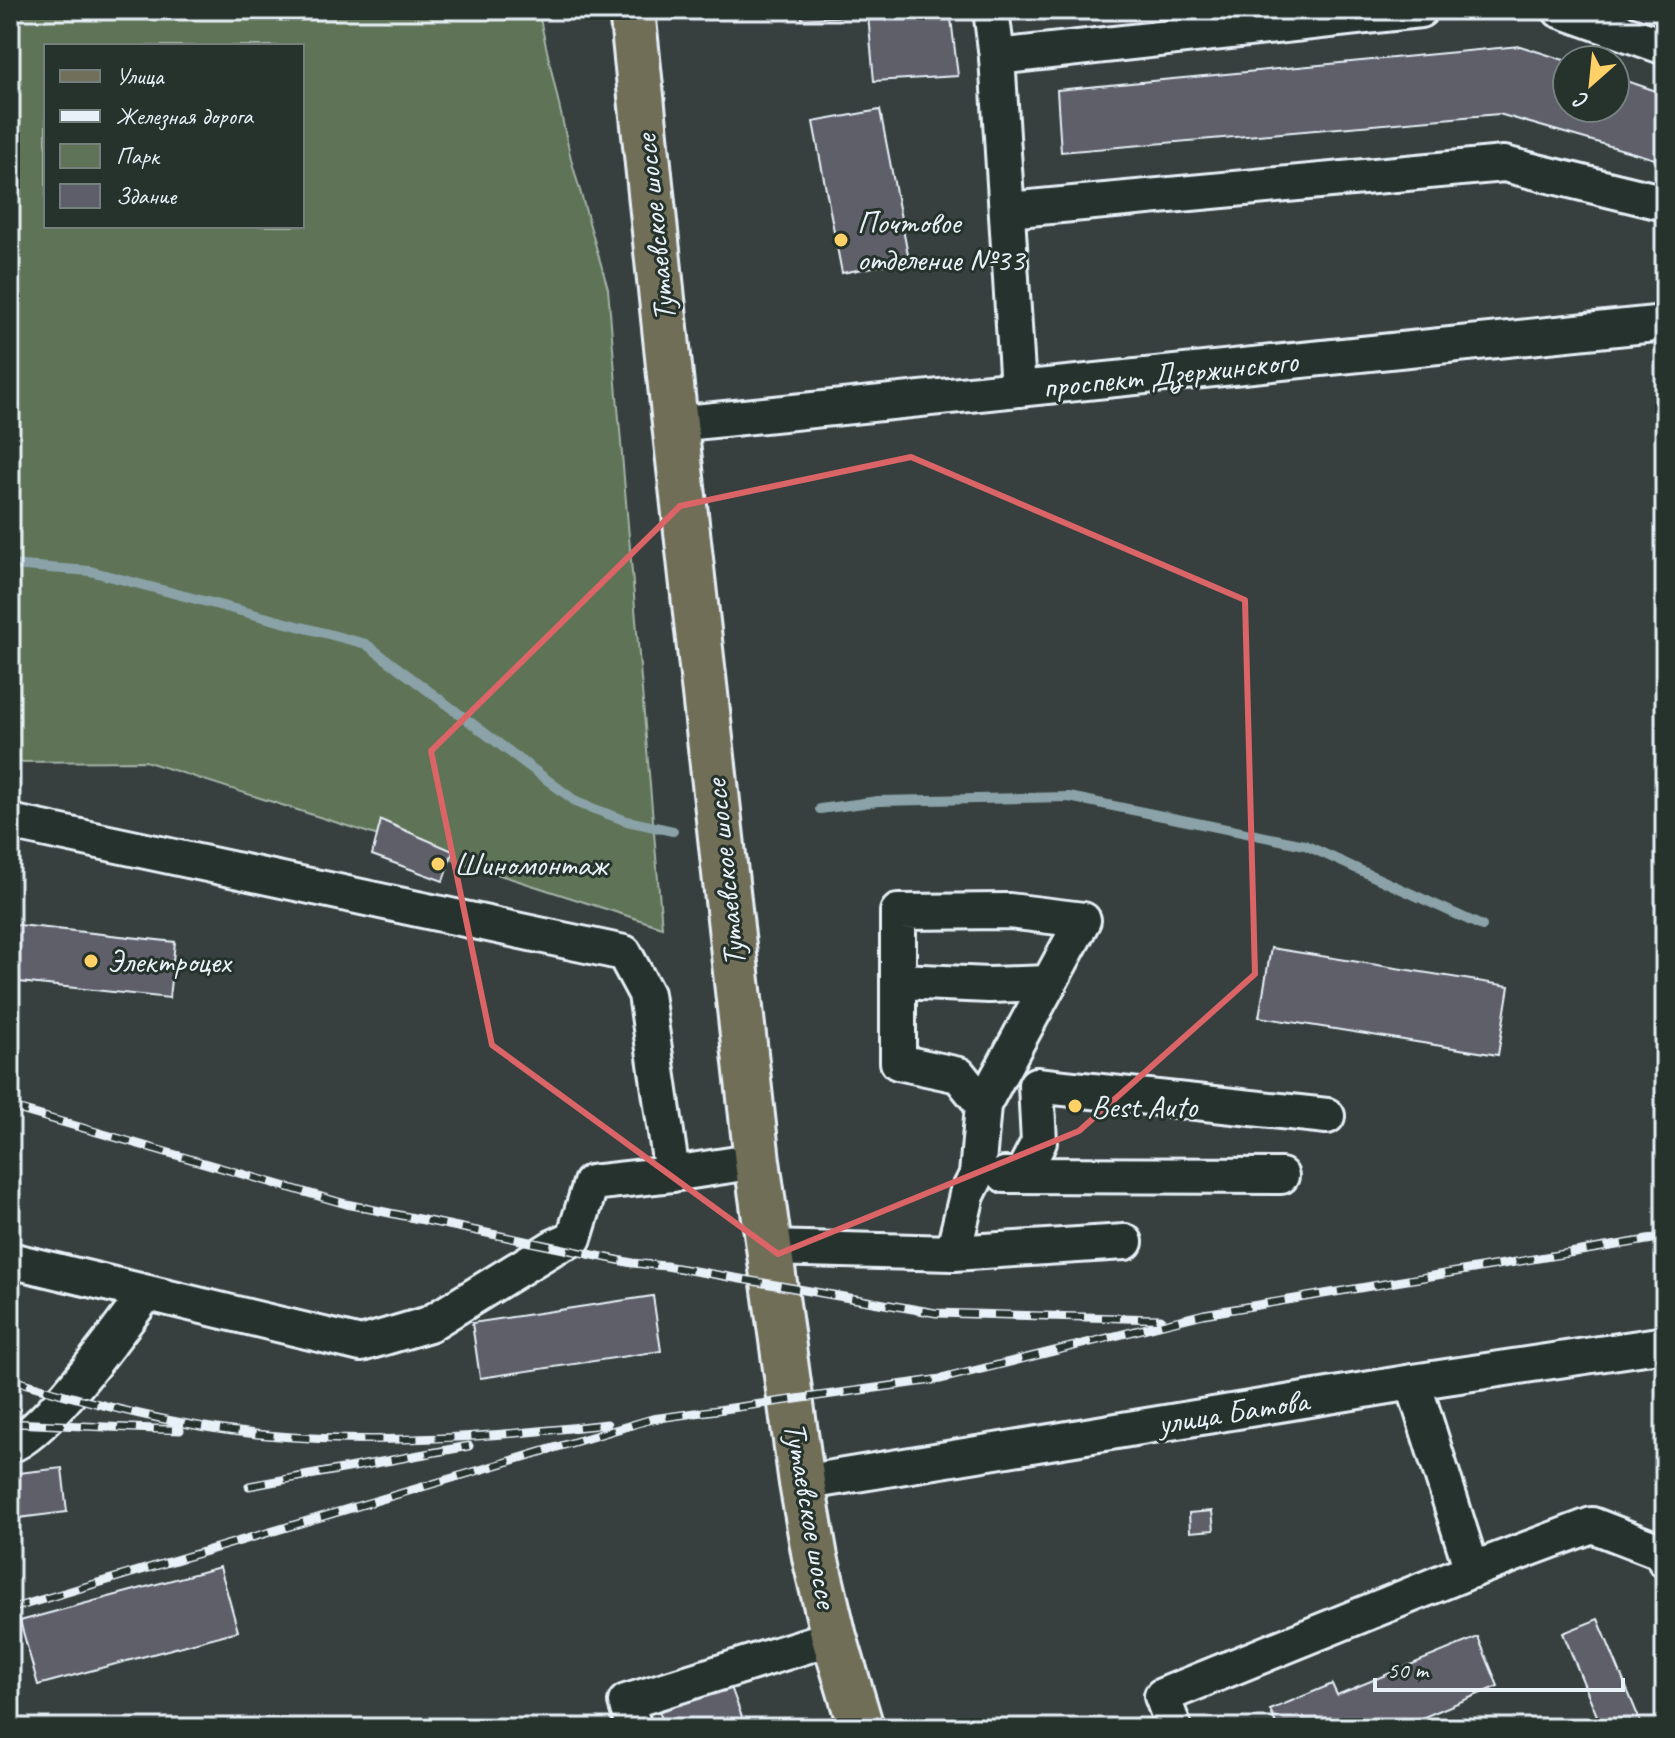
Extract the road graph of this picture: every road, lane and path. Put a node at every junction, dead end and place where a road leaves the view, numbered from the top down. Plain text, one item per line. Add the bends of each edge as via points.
1 (632, 10) edge
2 (991, 10) edge
3 (1420, 10) edge
4 (1560, 10) edge
5 (1665, 47) edge
6 (997, 57) junction
7 (1665, 203) edge
8 (1007, 210) junction
9 (1665, 323) edge
10 (1018, 389) junction
11 (675, 424) junction
12 (10, 822) edge
13 (899, 981) junction
14 (1049, 983) junction
15 (983, 1105) junction
16 (1327, 1116) dead end
17 (757, 1161) junction
18 (672, 1174) junction
19 (977, 1175) junction
20 (1022, 1175) junction
21 (1281, 1176) dead end
22 (1125, 1242) dead end
23 (769, 1248) junction
24 (953, 1253) junction
25 (10, 1260) edge
26 (147, 1293) junction
27 (1665, 1344) edge
28 (1413, 1382) junction
29 (10, 1445) edge
30 (802, 1483) junction
31 (1665, 1560) edge
32 (1472, 1570) junction
33 (834, 1637) junction
34 (634, 1728) edge
35 (861, 1728) edge
36 (1174, 1728) edge

1 - 11 main road, Тутаевское шоссе
2 - 6 street
3 - 6 street
4 - 5 street
6 - 8 street
7 - 8 street via 1504,164
8 - 10 street
9 - 10 street, проспект Дзержинского
10 - 11 street, проспект Дзержинского
11 - 17 main road, Тутаевское шоссе
12 - 18 street via 624,953 646,994
13 - 14 street
13 - 14 street via 898,912 1009,911 1083,920
13 - 15 street via 898,1062 959,1075
14 - 15 street
15 - 19 street
16 - 20 street via 1036,1085 1039,1142
17 - 18 street
17 - 23 main road, Тутаевское шоссе
18 - 26 street via 591,1183 574,1238 429,1324 361,1344
19 - 20 street
19 - 24 street
20 - 21 street
22 - 24 street
23 - 24 street
23 - 30 main road, Тутаевское шоссе
25 - 26 street
26 - 29 street via 42,1423
27 - 28 street, улица Батова
28 - 30 street, улица Батова
28 - 32 street
30 - 33 main road, Тутаевское шоссе
31 - 32 street via 1662,1552 1592,1525
32 - 36 street via 1162,1696
33 - 34 street via 626,1702
33 - 35 main road, Тутаевское шоссе

